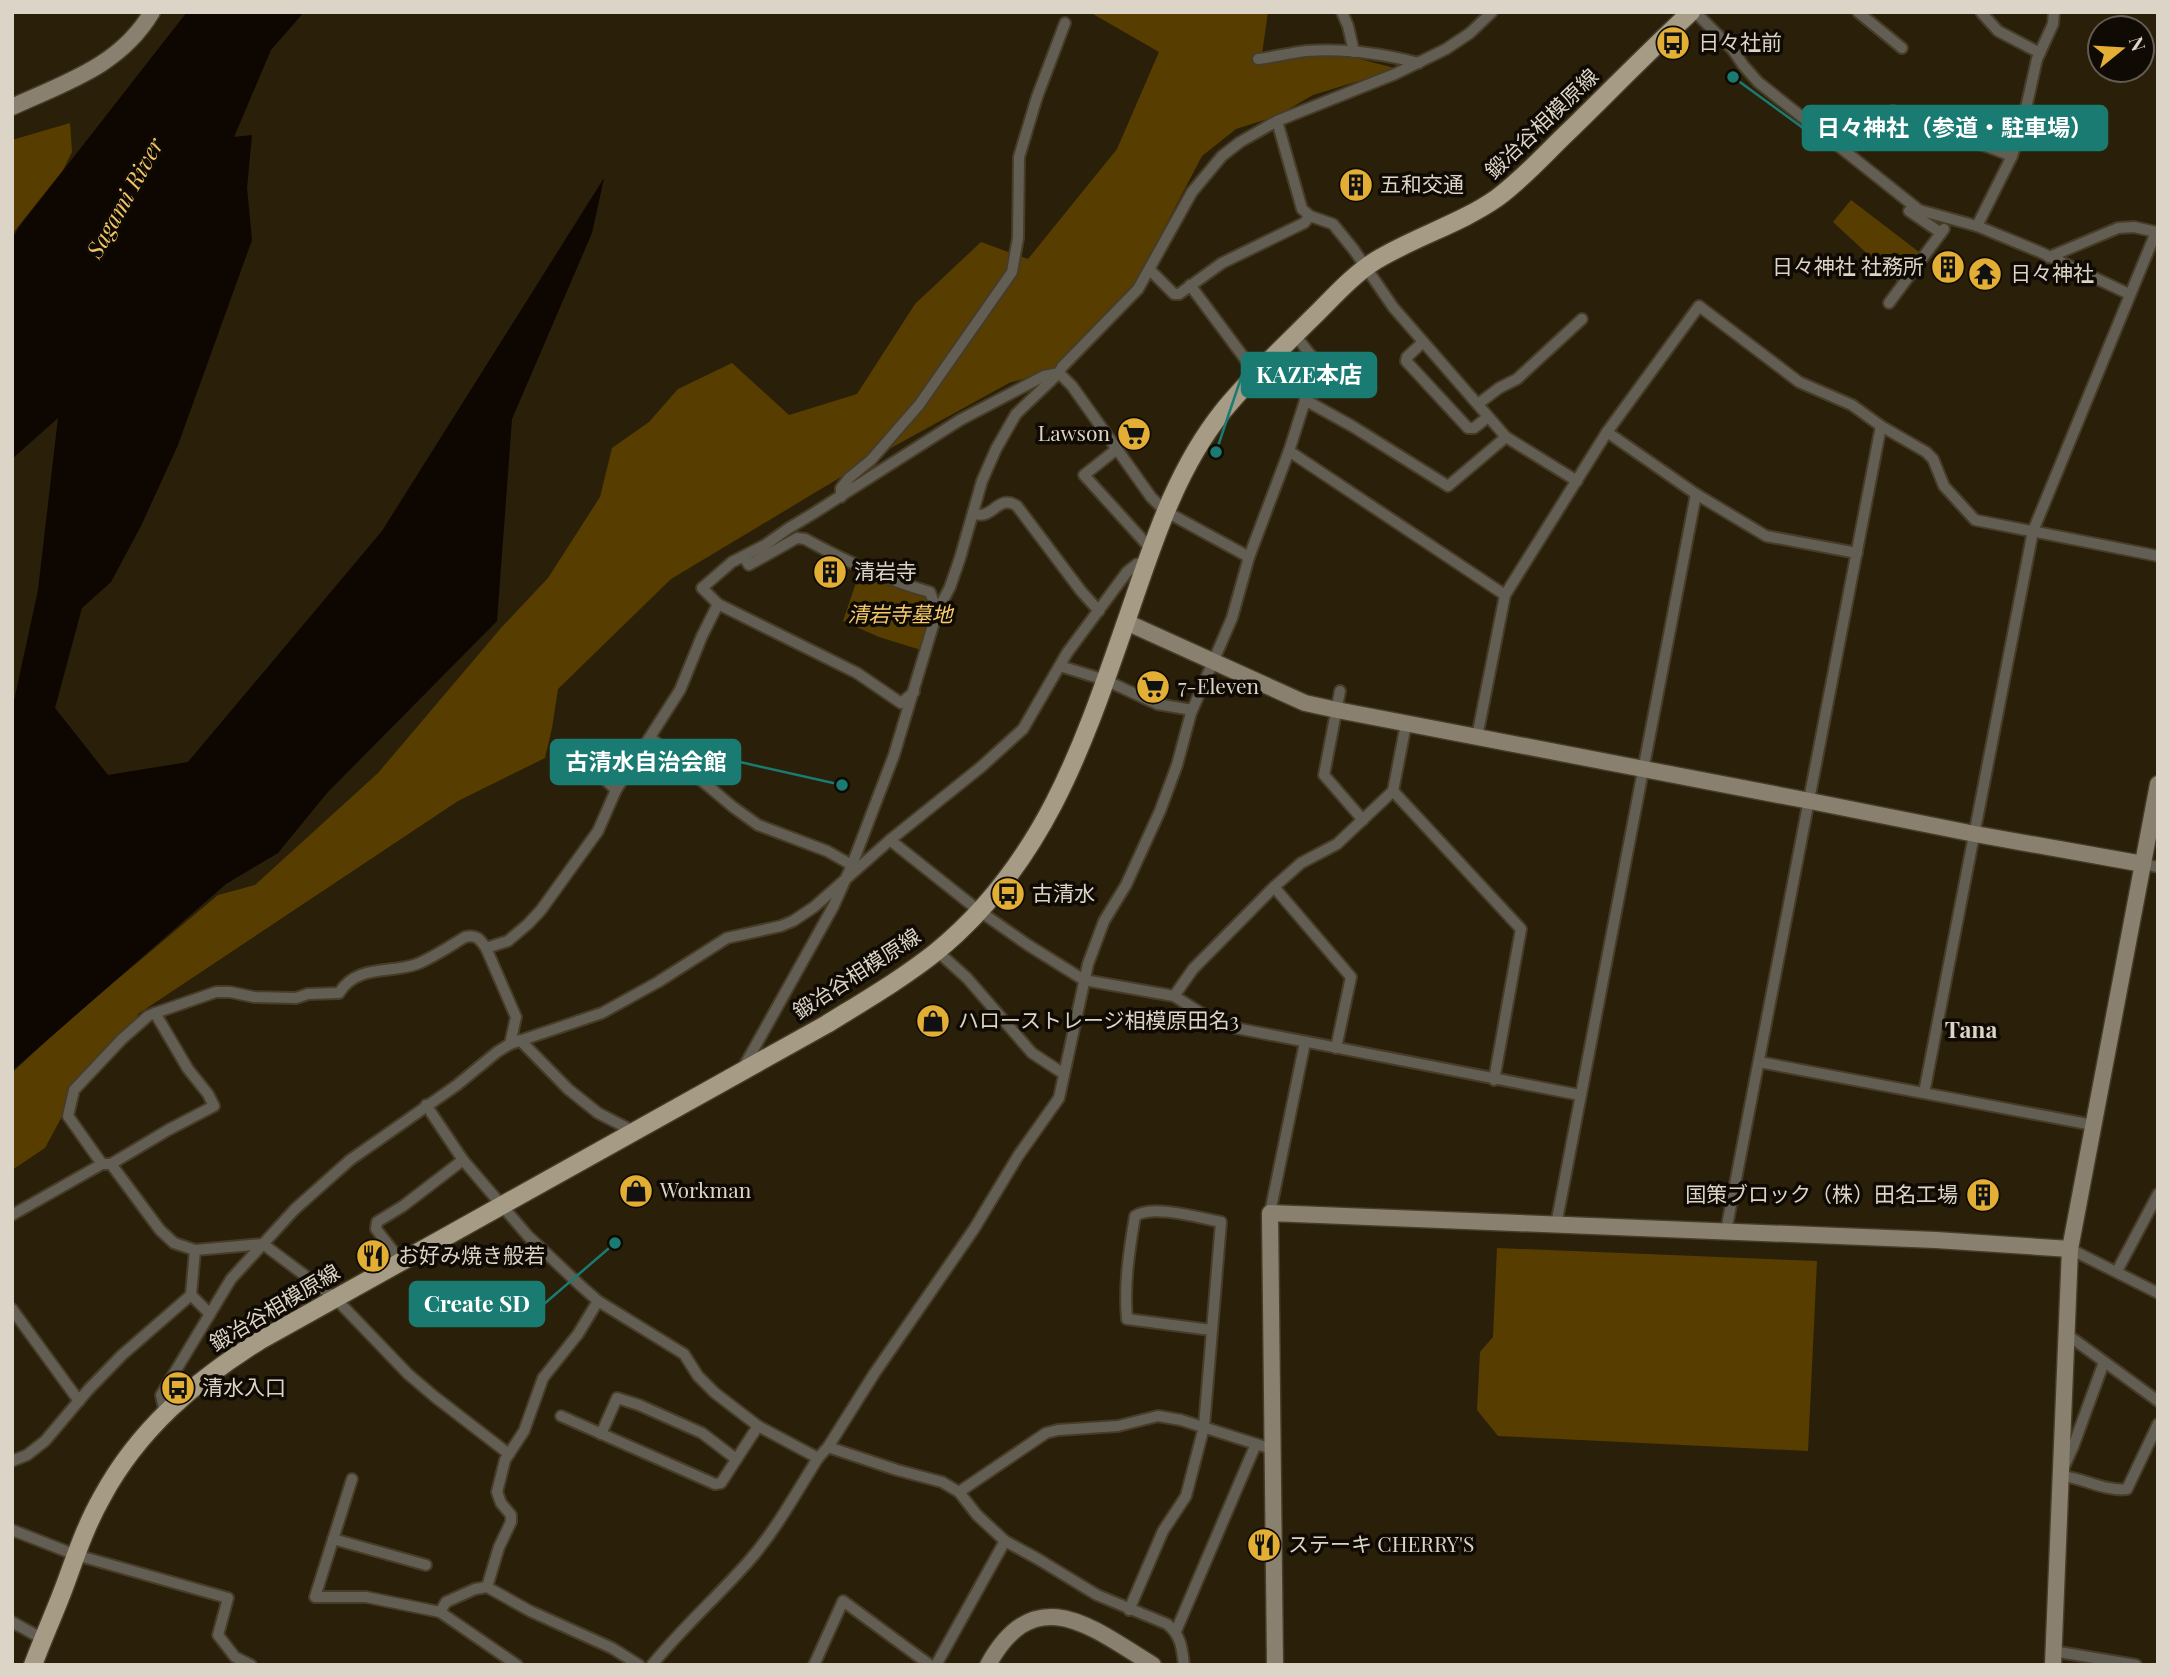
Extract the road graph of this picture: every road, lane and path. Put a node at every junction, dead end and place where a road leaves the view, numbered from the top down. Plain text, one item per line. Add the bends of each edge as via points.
1 (152, 12) edge
2 (1342, 12) edge
3 (1492, 12) edge
4 (1693, 12) edge
5 (1858, 12) edge
6 (1981, 12) edge
7 (2054, 12) edge
8 (1065, 23) dead end
9 (1902, 48) dead end
10 (1354, 52) junction
11 (2040, 53) junction
12 (1258, 59) dead end
13 (1419, 63) junction
14 (12, 107) edge
15 (1893, 111) dead end
16 (1278, 121) junction
17 (2012, 156) junction
18 (1310, 216) junction
19 (1924, 216) junction
20 (1949, 217) junction
21 (1977, 226) junction
22 (2157, 232) edge
23 (1941, 233) junction
24 (2049, 257) junction
25 (1366, 268) junction
26 (1150, 270) junction
27 (1191, 285) junction
28 (2129, 294) junction
29 (1889, 303) dead end
30 (1582, 319) dead end
31 (1295, 335) junction
32 (1423, 342) junction
33 (1059, 373) junction
34 (1257, 374) junction
35 (1305, 400) junction
36 (1478, 404) junction
37 (1488, 417) junction
38 (1881, 426) junction
39 (1607, 432) junction
40 (1506, 437) junction
41 (1117, 449) junction
42 (1289, 451) junction
43 (1577, 481) junction
44 (1696, 494) junction
45 (841, 497) junction
46 (1166, 511) junction
47 (972, 513) junction
48 (2033, 531) junction
49 (1857, 553) junction
50 (1149, 556) junction
51 (1249, 556) junction
52 (2158, 556) edge
53 (744, 557) junction
54 (1505, 595) junction
55 (719, 604) junction
56 (1099, 611) junction
57 (937, 612) junction
58 (1126, 622) junction
59 (1213, 662) junction
60 (1060, 666) junction
61 (1105, 680) junction
62 (915, 691) junction
63 (1340, 691) dead end
64 (1192, 710) junction
65 (1337, 710) junction
66 (1406, 724) junction
67 (1477, 737) junction
68 (651, 738) junction
69 (573, 748) dead end
70 (1643, 769) junction
71 (2158, 784) edge
72 (616, 790) junction
73 (1393, 791) junction
74 (1810, 801) junction
75 (1363, 820) junction
76 (1975, 834) junction
77 (890, 840) junction
78 (2150, 866) edge
79 (855, 867) junction
80 (844, 882) junction
81 (1274, 887) junction
82 (978, 911) junction
83 (486, 948) junction
84 (937, 951) junction
85 (1084, 980) junction
86 (1174, 996) junction
87 (155, 1013) junction
88 (515, 1042) junction
89 (1305, 1042) junction
90 (1336, 1048) junction
91 (1759, 1062) junction
92 (741, 1072) junction
93 (1064, 1074) junction
94 (1494, 1080) junction
95 (1924, 1093) junction
96 (1580, 1095) junction
97 (426, 1105) junction
98 (2093, 1125) junction
99 (633, 1131) junction
100 (463, 1160) junction
101 (106, 1164) junction
102 (2158, 1194) edge
103 (502, 1205) junction
104 (1270, 1213) junction
105 (12, 1215) edge
106 (1556, 1225) junction
107 (1726, 1231) junction
108 (263, 1244) junction
109 (2070, 1249) junction
110 (195, 1250) junction
111 (401, 1261) junction
112 (2117, 1271) junction
113 (2158, 1293) edge
114 (191, 1295) junction
115 (335, 1298) junction
116 (598, 1301) junction
117 (12, 1309) edge
118 (210, 1314) junction
119 (1211, 1330) junction
120 (2066, 1333) junction
121 (2104, 1362) junction
122 (79, 1401) junction
123 (2158, 1401) edge
124 (164, 1413) junction
125 (561, 1416) dead end
126 (2158, 1424) edge
127 (758, 1426) junction
128 (1204, 1427) junction
129 (601, 1433) junction
130 (828, 1447) junction
131 (1264, 1447) junction
132 (509, 1454) junction
133 (818, 1458) junction
134 (736, 1459) junction
135 (12, 1461) edge
136 (2060, 1476) junction
137 (352, 1479) dead end
138 (959, 1492) junction
139 (12, 1530) edge
140 (333, 1539) junction
141 (1004, 1541) junction
142 (76, 1555) junction
143 (426, 1565) dead end
144 (487, 1587) junction
145 (1129, 1610) junction
146 (440, 1612) junction
147 (12, 1622) edge
148 (1176, 1631) junction
149 (43, 1639) junction
150 (2053, 1658) edge
151 (233, 1661) edge
152 (33, 1665) edge
153 (251, 1665) edge
154 (517, 1665) edge
155 (639, 1665) edge
156 (652, 1665) edge
157 (814, 1665) edge
158 (930, 1665) edge
159 (936, 1665) edge
160 (988, 1665) edge
161 (1153, 1665) edge
162 (1184, 1665) edge
163 (1275, 1665) edge
164 (2136, 1665) edge

1 - 14 street via 128,45 104,63
2 - 10 street
3 - 13 street via 1462,38
4 - 19 street via 1795,117
4 - 25 main road, 鍛冶谷相模原線 via 1500,196
5 - 9 street
6 - 11 street via 1998,31
7 - 11 street
8 - 45 street via 1019,157 1018,238 1012,272 919,405 849,478
10 - 12 street via 1308,51
10 - 13 street
11 - 17 street
13 - 16 street
15 - 17 street
16 - 18 street via 1302,209
16 - 26 street via 1240,142 1205,175
17 - 21 street
18 - 25 street via 1333,224
18 - 27 street
19 - 20 street
19 - 23 street
20 - 21 street
20 - 23 street
21 - 24 street
22 - 24 street via 2119,228
22 - 28 street
23 - 29 street
24 - 28 street
25 - 31 main road, 鍛冶谷相模原線
25 - 32 street
26 - 27 street via 1174,294
26 - 33 street via 1138,289
27 - 34 street
28 - 48 street
30 - 36 street via 1517,379
31 - 34 main road, 鍛冶谷相模原線
31 - 35 street via 1317,363
32 - 36 street
32 - 37 street via 1406,361 1468,428
33 - 41 street
33 - 45 street via 1044,376 960,420
33 - 47 street via 1016,414 996,449
34 - 46 main road, 鍛冶谷相模原線 via 1202,439
35 - 40 street via 1448,486
35 - 42 street
36 - 37 street
37 - 40 street
38 - 39 street via 1852,405 1799,382 1699,306
38 - 48 street via 1933,458 1944,486 1975,520
38 - 49 street
39 - 43 street
39 - 44 street
40 - 43 street
41 - 46 street
41 - 50 street via 1084,475
42 - 51 street
42 - 54 street
43 - 54 street
44 - 49 street via 1766,536
44 - 70 street
45 - 53 street
46 - 50 main road, 鍛冶谷相模原線
46 - 51 street
47 - 56 street via 986,514 1004,502 1017,506
47 - 57 street via 950,587
48 - 52 street
48 - 76 street
49 - 74 street
50 - 56 street via 1127,572
50 - 58 main road, 鍛冶谷相模原線
51 - 59 street via 1232,618
53 - 55 street via 702,588
53 - 57 street via 749,565 805,538 867,570 930,592
54 - 67 street
55 - 62 street via 857,673 901,703
55 - 68 street via 680,690
56 - 60 street
57 - 62 street
58 - 59 street
58 - 61 main road, 鍛冶谷相模原線
59 - 64 street
59 - 65 street via 1305,703
60 - 61 street
60 - 77 street via 1012,740
61 - 64 street via 1157,704
61 - 82 main road, 鍛冶谷相模原線 via 1048,818
62 - 79 street
63 - 65 street
64 - 85 street via 1160,811 1104,921
65 - 66 street
65 - 75 street via 1324,775
66 - 67 street
66 - 73 street
67 - 70 street
68 - 72 street
68 - 79 street via 758,825 827,851
69 - 72 street
70 - 74 street
70 - 96 street
71 - 78 street
72 - 83 street via 598,831 541,910 509,941
73 - 75 street
73 - 94 street via 1521,929
74 - 76 street
74 - 91 street
75 - 81 street via 1337,844 1301,863
76 - 78 street
76 - 95 street
77 - 79 street
77 - 82 street
78 - 98 street
79 - 80 street
80 - 88 street via 793,921 734,935 602,1013
80 - 92 street
81 - 86 street via 1193,969
81 - 90 street via 1351,976
82 - 84 main road, 鍛冶谷相模原線
82 - 85 street
83 - 87 street via 479,938 465,937 420,963 363,972 339,993 296,998 216,992
83 - 88 street via 516,1017
84 - 92 main road, 鍛冶谷相模原線 via 888,986
84 - 93 street via 967,978 1032,1053
85 - 86 street
85 - 93 street
86 - 89 street via 1220,1025
87 - 101 street via 122,1039 74,1090 68,1116
87 - 101 street via 214,1106
88 - 97 street
88 - 99 street via 598,1113
89 - 90 street
89 - 104 street
90 - 94 street
91 - 95 street
91 - 107 street
92 - 99 main road, 鍛冶谷相模原線
93 - 130 street via 1059,1098
94 - 96 street
95 - 98 street
96 - 106 street
97 - 100 street
97 - 108 street via 350,1160
98 - 109 street
99 - 103 main road, 鍛冶谷相模原線
100 - 103 street
100 - 111 street via 377,1222 376,1229
101 - 105 street
101 - 110 street via 160,1230 174,1243
102 - 112 street
103 - 111 main road, 鍛冶谷相模原線
103 - 116 street via 528,1236
104 - 106 street
104 - 131 street
106 - 107 street
107 - 109 street
108 - 110 street
108 - 115 street
108 - 118 street via 231,1279
109 - 112 street
109 - 120 street
110 - 114 street
111 - 115 main road, 鍛冶谷相模原線
112 - 113 street
114 - 118 street
114 - 122 street via 122,1355
115 - 124 main road, 鍛冶谷相模原線 via 230,1359
115 - 132 street via 417,1382
116 - 127 street via 684,1354 715,1393
116 - 132 street via 543,1378 524,1431
117 - 122 street
118 - 124 street via 161,1395
119 - 119 street via 1221,1222 1142,1211 1135,1216 1126,1264 1128,1319
119 - 128 street
120 - 121 street
120 - 136 street
121 - 123 street
121 - 136 street
122 - 135 street via 45,1441
124 - 142 main road, 鍛冶谷相模原線 via 103,1494
125 - 129 street
126 - 136 street via 2127,1489
127 - 133 street
127 - 134 street
128 - 131 street
128 - 138 street via 1158,1416 1118,1426 1046,1433
128 - 145 street via 1186,1496 1163,1531
129 - 134 street via 715,1484 721,1483
129 - 134 street via 617,1398 702,1433
130 - 133 street
130 - 138 street via 942,1482
131 - 148 street
131 - 163 street
132 - 144 street via 497,1492 511,1522
133 - 156 street via 748,1562
136 - 150 street
137 - 140 street
138 - 141 street
139 - 142 street
140 - 143 street
140 - 146 street via 315,1597 366,1597
141 - 145 street
141 - 159 street
142 - 149 main road, 鍛冶谷相模原線
142 - 151 street via 228,1598 218,1635
144 - 146 street via 446,1602
144 - 155 street
145 - 148 street
146 - 154 street
147 - 149 street
148 - 162 street
149 - 152 main road, 鍛冶谷相模原線
150 - 164 street
151 - 153 street
157 - 158 street via 844,1601
160 - 161 street via 1013,1630 1028,1621 1059,1616 1083,1624

